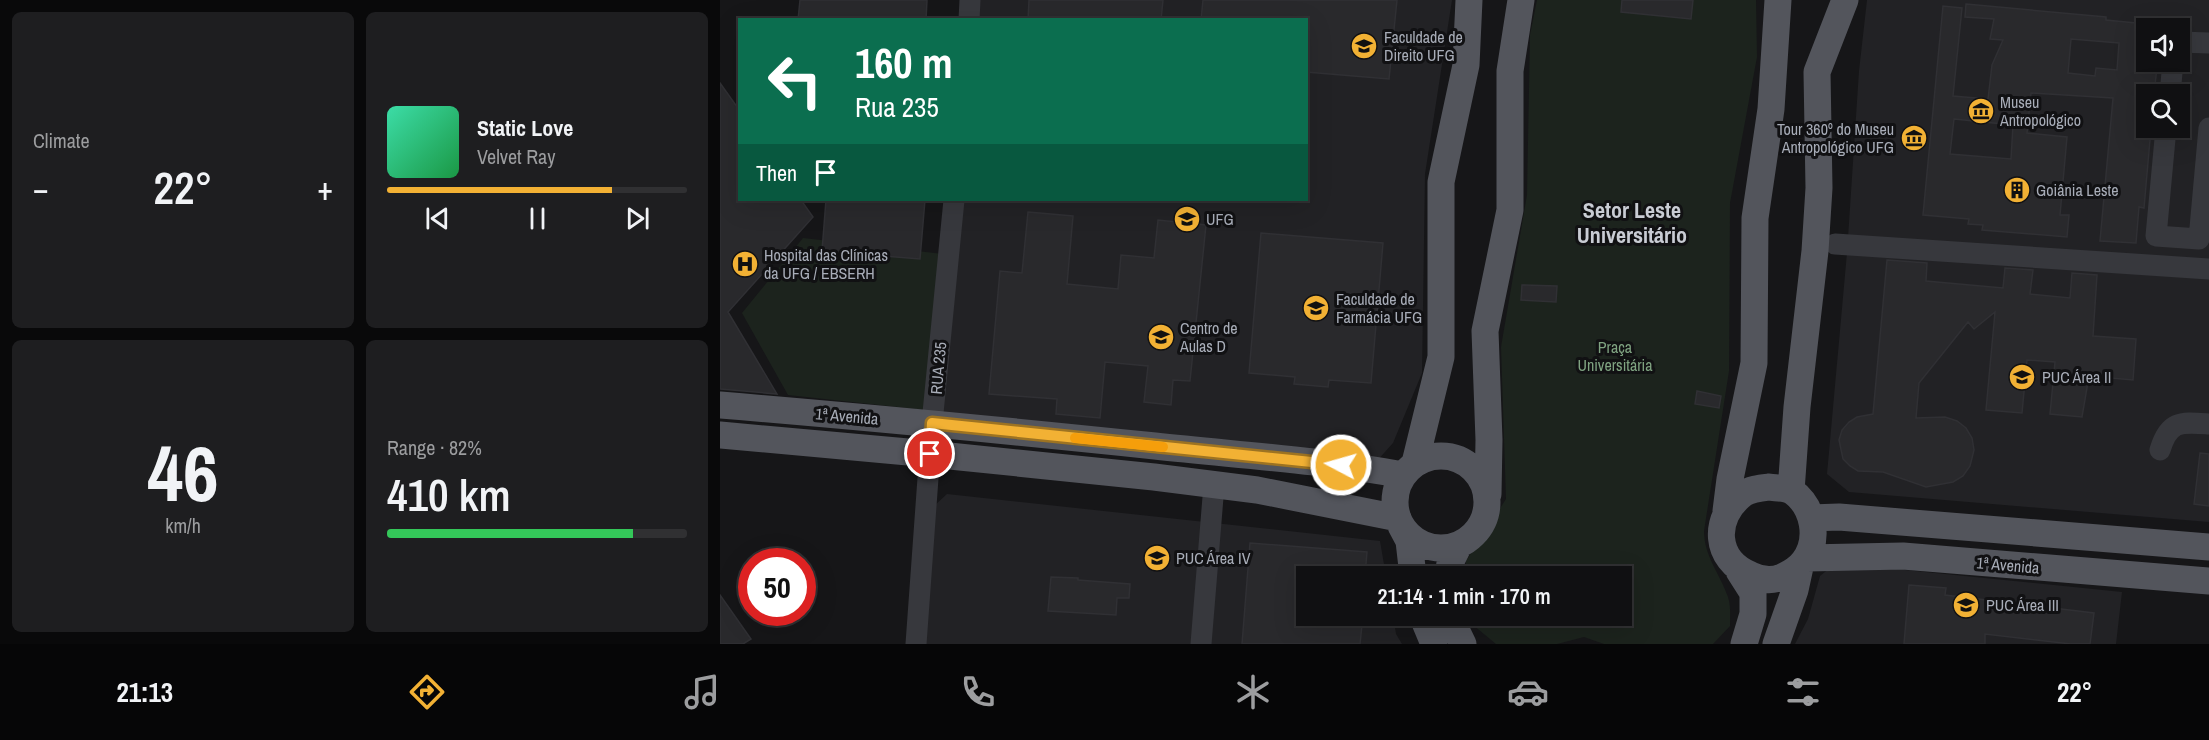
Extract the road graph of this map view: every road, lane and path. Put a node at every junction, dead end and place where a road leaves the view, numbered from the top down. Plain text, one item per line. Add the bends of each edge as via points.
1 (970, 0) edge
2 (1469, 0) edge
3 (1521, 0) edge
4 (1778, 0) edge
5 (1845, 0) edge
6 (969, 18) edge
7 (2190, 43) edge
8 (2209, 44) edge
9 (2209, 128) edge
10 (2165, 138) edge
11 (954, 201) edge
12 (2204, 240) edge
13 (1835, 244) dead end
14 (2209, 270) edge
15 (720, 405) edge
16 (932, 423) junction
17 (2209, 424) edge
18 (720, 435) edge
19 (2160, 450) dead end
20 (930, 454) junction
21 (1409, 469) junction
22 (1214, 485) junction
23 (1791, 491) junction
24 (1488, 494) junction
25 (1726, 511) junction
26 (1398, 519) junction
27 (1811, 519) junction
28 (1925, 525) junction
29 (1459, 545) junction
30 (2209, 547) edge
31 (1922, 558) junction
32 (1803, 563) junction
33 (1412, 566) edge
34 (1450, 566) edge
35 (1739, 571) junction
36 (2209, 581) edge
37 (1427, 626) edge
38 (1454, 626) edge
39 (916, 644) edge
40 (1201, 644) edge
41 (1434, 644) edge
42 (1463, 644) edge
43 (1744, 644) edge
44 (1776, 644) edge

1 - 6 street
2 - 21 main road via 1466,65 1442,182 1441,357
3 - 24 main road via 1510,71 1510,210 1485,332
4 - 25 main road via 1771,109 1755,218 1754,363
5 - 23 main road via 1817,72 1820,188
7 - 8 street
9 - 12 street
10 - 12 street via 2156,236
11 - 16 street, RUA 235
13 - 14 street
15 - 16 main road, 1ª Avenida
16 - 20 street, RUA 235
16 - 21 main road, 1ª Avenida via 1361,468
17 - 19 street via 2177,424 2165,434
18 - 20 main road, 1ª Avenida
20 - 22 main road, 1ª Avenida
20 - 39 street, RUA 235
21 - 24 main road via 1429,457 1460,459 1473,467
21 - 26 main road via 1397,489
22 - 26 main road, 1ª Avenida
22 - 40 street
23 - 25 main road via 1756,488
23 - 27 main road
24 - 29 main road via 1488,510 1482,525 1473,537
25 - 35 main road via 1722,522 1723,546
26 - 29 main road via 1417,542 1430,548
26 - 33 main road via 1409,541
27 - 28 main road, 1ª Avenida via 1839,517
27 - 32 main road via 1812,546
28 - 30 main road, 1ª Avenida
28 - 31 main road
29 - 34 main road
31 - 32 main road, 1ª Avenida
31 - 36 main road, 1ª Avenida
32 - 35 main road via 1777,579 1760,579
32 - 44 main road
35 - 43 main road via 1753,593 1753,614
37 - 41 main road
38 - 42 main road

